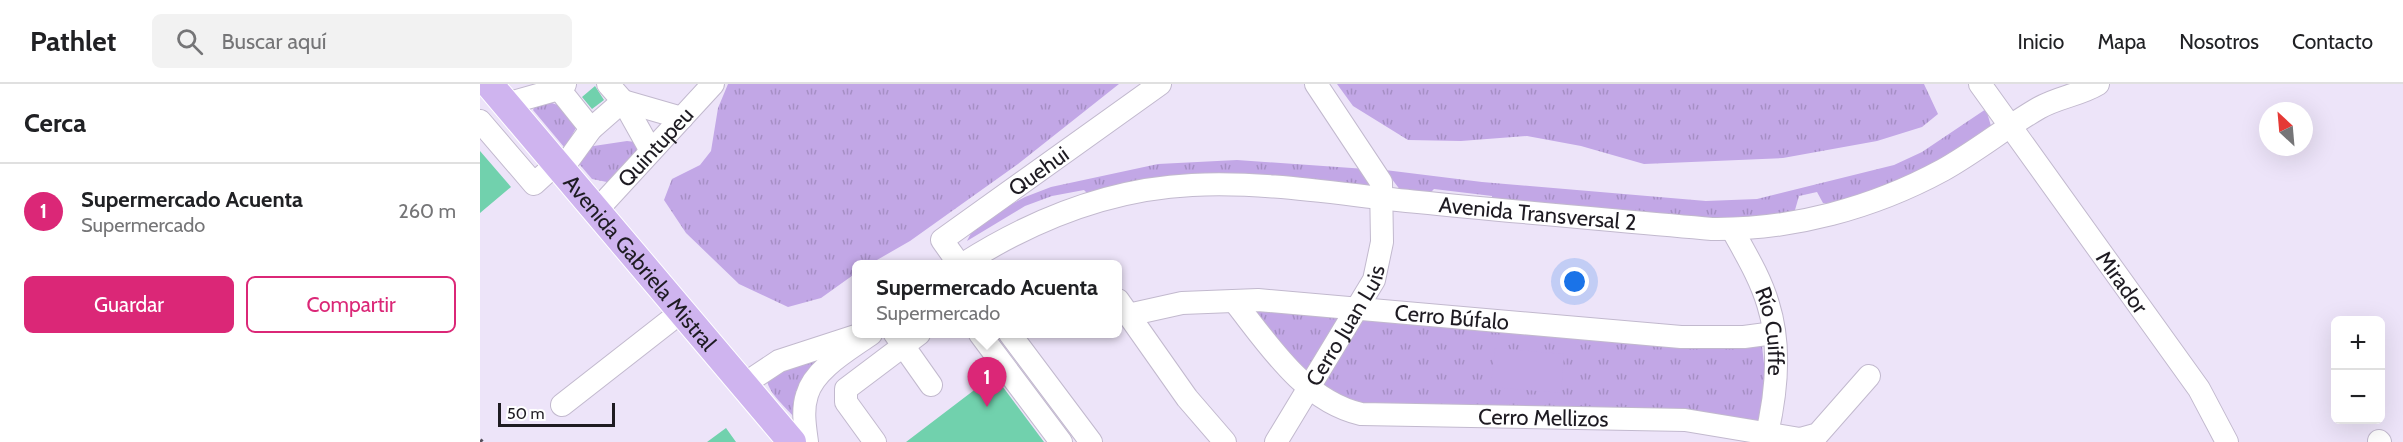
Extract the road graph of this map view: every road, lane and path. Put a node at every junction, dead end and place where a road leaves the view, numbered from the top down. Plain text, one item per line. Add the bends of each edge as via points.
1 (608, 84) edge
2 (1160, 84) edge
3 (1316, 84) edge
4 (1980, 84) edge
5 (2098, 84) edge
6 (711, 85) edge
7 (562, 87) edge
8 (500, 91) edge
9 (623, 101) junction
10 (682, 118) junction
11 (480, 121) edge
12 (2010, 127) junction
13 (591, 129) junction
14 (651, 151) junction
15 (560, 166) junction
16 (1383, 199) junction
17 (597, 210) junction
18 (1732, 229) junction
19 (955, 260) edge
20 (970, 260) edge
21 (1234, 301) junction
22 (1359, 307) junction
23 (1123, 308) edge
24 (681, 312) junction
25 (1774, 333) junction
26 (852, 337) edge
27 (864, 338) edge
28 (905, 338) edge
29 (907, 338) edge
30 (984, 338) edge
31 (1014, 338) edge
32 (1869, 376) dead end
33 (743, 385) junction
34 (931, 385) dead end
35 (1308, 386) junction
36 (562, 405) dead end
37 (1766, 438) edge
38 (792, 442) edge
39 (807, 442) edge
40 (875, 442) edge
41 (1061, 442) edge
42 (1091, 442) edge
43 (1226, 442) edge
44 (1276, 442) edge
45 (2227, 442) edge

1 - 9 street
2 - 19 street, Quehui via 942,240
3 - 16 street, Cerro Juan Luis via 1376,171
4 - 12 street, Mirador
5 - 12 street, Avenida Transversal 2 via 2050,102
6 - 10 street, Quintupeu
7 - 8 street
7 - 13 street
8 - 15 main road, Avenida Gabriela Mistral
9 - 10 street
9 - 13 street
9 - 14 street
10 - 14 street, Quintupeu
11 - 15 street via 534,184
12 - 18 street, Avenida Transversal 2 via 1944,170 1885,196 1823,216
12 - 45 street, Mirador via 2194,381
13 - 15 street
14 - 17 street, Quintupeu
15 - 17 main road, Avenida Gabriela Mistral
16 - 18 street, Avenida Transversal 2
16 - 20 street, Avenida Transversal 2 via 1236,185 1185,185 1140,191 1051,217
16 - 22 street, Cerro Juan Luis via 1380,261
17 - 24 main road, Avenida Gabriela Mistral
18 - 25 street, Río Cuiffe via 1761,284
21 - 22 street, Cerro Búfalo
21 - 23 street, Cerro Búfalo
21 - 35 street, Cerro Mellizos
22 - 25 street, Cerro Búfalo via 1681,337 1744,338
22 - 35 street, Cerro Juan Luis
23 - 43 street via 1187,398
24 - 33 main road, Avenida Gabriela Mistral
24 - 36 street
25 - 37 street, Río Cuiffe via 1775,382
26 - 33 street via 779,361
27 - 39 street via 821,373 810,388 805,406
28 - 40 street via 846,388 846,402
29 - 34 street
30 - 41 street
31 - 42 street
32 - 37 street, Cerro Mellizos via 1818,434 1800,439
33 - 38 main road, Avenida Gabriela Mistral
35 - 37 street, Cerro Mellizos via 1334,406 1361,414 1685,420
35 - 44 street, Cerro Juan Luis

